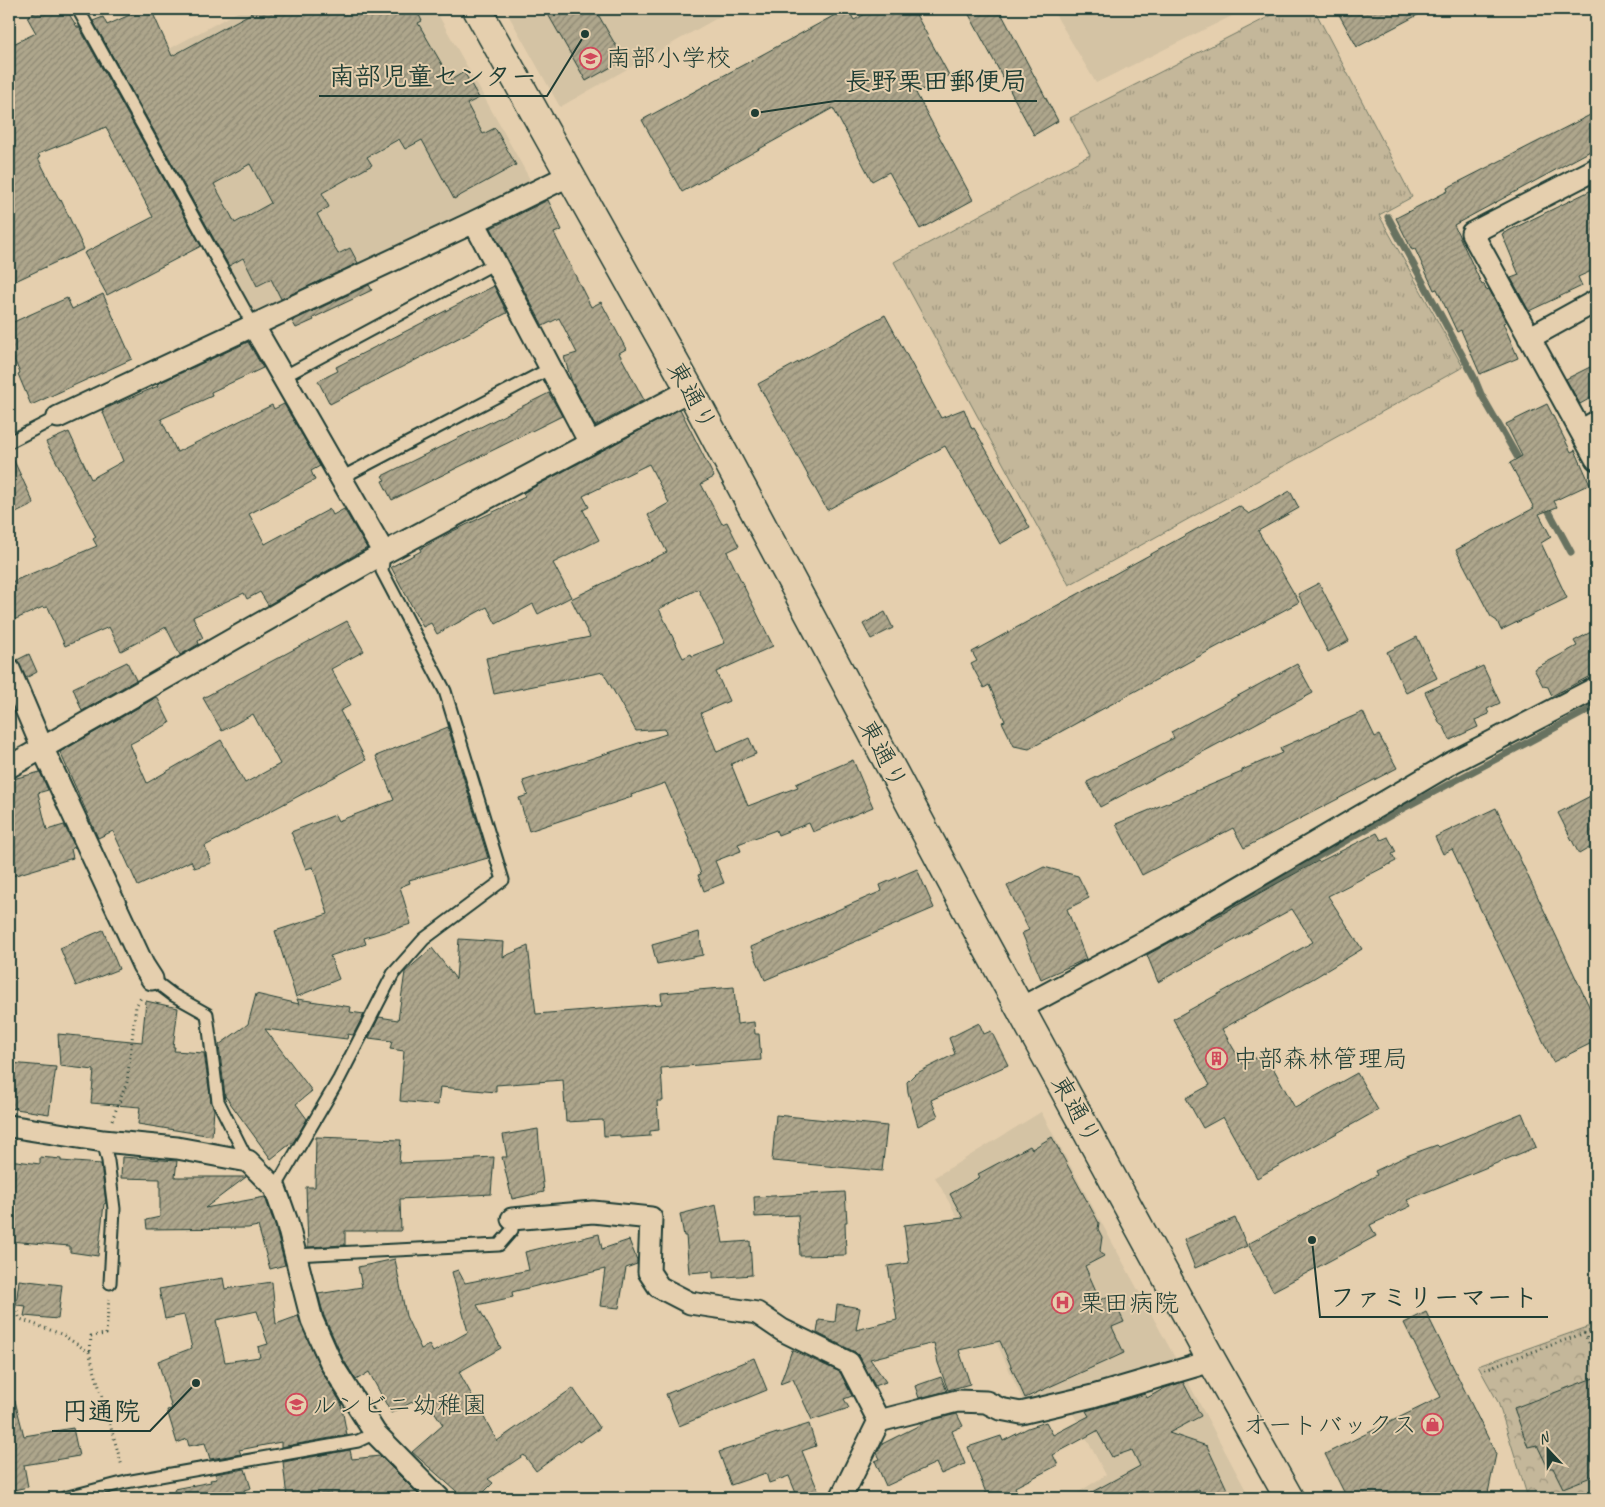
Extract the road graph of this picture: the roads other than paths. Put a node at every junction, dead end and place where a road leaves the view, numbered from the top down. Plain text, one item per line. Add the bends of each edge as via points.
1 (78, 9) edge
2 (477, 9) edge
3 (1596, 169) edge
4 (570, 175) junction
5 (474, 222) junction
6 (495, 263) junction
7 (1596, 300) edge
8 (253, 325) junction
9 (1529, 338) junction
10 (551, 368) junction
11 (282, 377) junction
12 (690, 390) junction
13 (58, 417) joint
14 (1588, 426) edge
15 (9, 442) edge
16 (590, 443) junction
17 (1596, 459) edge
18 (341, 478) junction
19 (384, 553) junction
20 (9, 670) edge
21 (1596, 688) edge
22 (42, 747) junction
23 (9, 767) edge
24 (152, 979) joint
25 (1021, 1008) junction
26 (9, 1126) edge
27 (103, 1140) junction
28 (248, 1161) junction
29 (275, 1188) junction
30 (512, 1219) joint
31 (294, 1255) junction
32 (110, 1283) road end
33 (1212, 1361) junction
34 (880, 1421) junction
35 (376, 1433) junction
36 (64, 1498) edge
37 (438, 1498) edge
38 (841, 1498) edge
39 (1289, 1498) edge

1 - 8 lane
2 - 4 street, 東通り
3 - 9 street via 1472,233
4 - 5 street
4 - 12 street, 東通り
5 - 6 street
5 - 8 street
6 - 10 street
6 - 11 lane
7 - 9 street
8 - 11 street
8 - 13 street
9 - 14 street
10 - 16 street
10 - 18 lane
11 - 18 street
12 - 16 street
12 - 25 street, 東通り
13 - 15 lane
14 - 17 street
16 - 19 street
18 - 19 street
19 - 22 street
19 - 29 lane via 382,571 445,691 503,880 424,940 393,974 338,1079
20 - 22 street
21 - 25 street via 1453,762 1163,932
22 - 23 street
22 - 24 street
24 - 28 lane via 207,1014 218,1101
25 - 33 street, 東通り
26 - 27 street
27 - 28 street via 177,1148
27 - 32 lane via 114,1209
28 - 29 street
29 - 31 street
30 - 31 lane via 512,1230 499,1245
30 - 34 street via 593,1212 651,1218 649,1272 659,1287 690,1303 757,1313 782,1330 849,1363
31 - 35 street via 312,1320 332,1365
33 - 34 street via 1093,1396 1021,1413 986,1402 957,1401
33 - 39 street, 東通り
34 - 38 street
35 - 36 lane via 358,1441 126,1482
35 - 37 street

